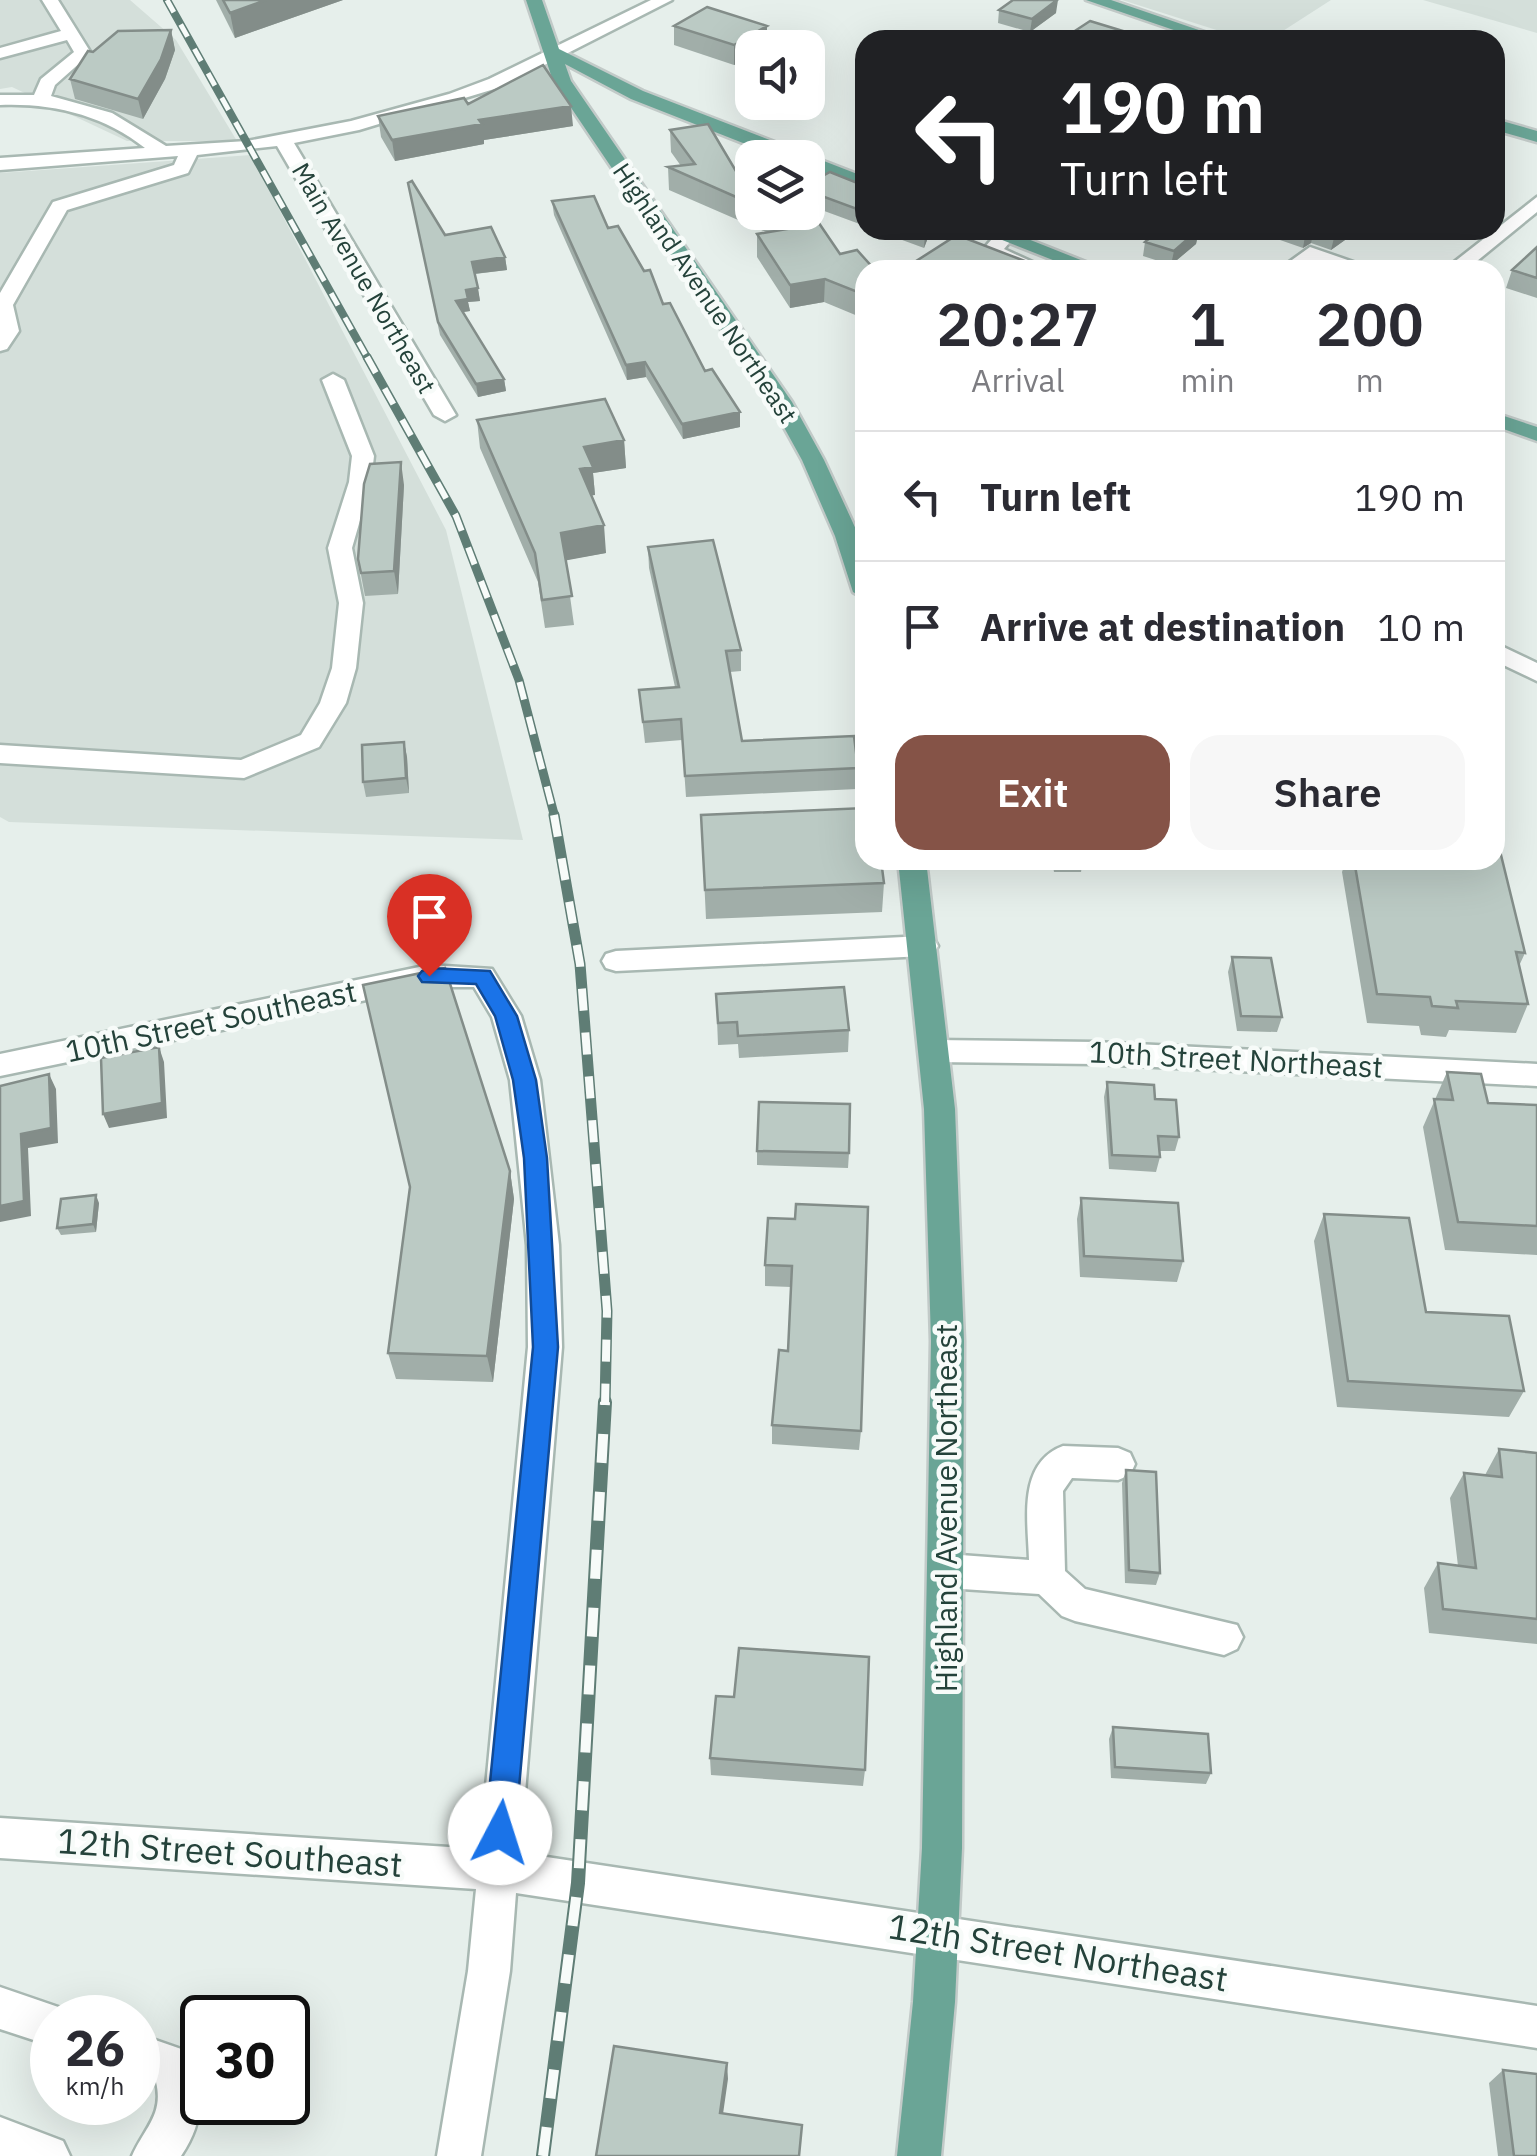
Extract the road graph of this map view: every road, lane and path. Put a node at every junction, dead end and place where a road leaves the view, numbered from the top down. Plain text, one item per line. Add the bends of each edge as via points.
1 (50, 0) edge
2 (534, 0) edge
3 (664, 0) edge
4 (1094, 0) edge
5 (1188, 30) edge
6 (70, 34) junction
7 (0, 54) edge
8 (556, 54) junction
9 (58, 75) junction
10 (42, 98) junction
11 (0, 100) edge
12 (1505, 127) edge
13 (1537, 137) edge
14 (283, 140) junction
15 (753, 140) edge
16 (190, 150) junction
17 (160, 151) junction
18 (0, 164) edge
19 (825, 168) edge
20 (855, 179) edge
21 (1537, 203) edge
22 (1505, 229) edge
23 (994, 240) edge
24 (1013, 240) edge
25 (1491, 240) edge
26 (1015, 260) edge
27 (1062, 260) edge
28 (1301, 260) edge
29 (1330, 260) edge
30 (1466, 260) edge
31 (0, 345) edge
32 (333, 380) dead end
33 (444, 415) dead end
34 (1505, 423) edge
35 (1537, 434) edge
36 (855, 533) edge
37 (1505, 656) edge
38 (1537, 672) edge
39 (0, 754) edge
40 (913, 870) edge
41 (924, 946) junction
42 (616, 961) dead end
43 (935, 1050) junction
44 (0, 1065) edge
45 (1537, 1075) edge
46 (1118, 1464) dead end
47 (947, 1571) junction
48 (1046, 1578) junction
49 (1224, 1638) dead end
50 (0, 1838) edge
51 (497, 1870) junction
52 (578, 1883) joint
53 (940, 1934) junction
54 (0, 2008) edge
55 (30, 2018) edge
56 (1537, 2027) edge
57 (160, 2062) edge
58 (0, 2139) edge
59 (48, 2156) edge
60 (154, 2156) edge
61 (459, 2156) edge
62 (919, 2156) edge

1 - 6 street
2 - 8 main road, Highland Avenue Northeast
3 - 8 street
4 - 5 main road
6 - 7 street
6 - 9 street via 83,54
7 - 9 street
8 - 14 street via 455,98
8 - 15 main road via 637,95
8 - 36 main road, Highland Avenue Northeast via 562,80 781,402
9 - 10 street
10 - 11 street
10 - 17 street via 134,132
12 - 13 main road
14 - 16 street
14 - 33 street, Main Avenue Northeast
16 - 17 street
16 - 31 street via 182,169 60,206 3,305 9,331
17 - 18 street
19 - 20 main road
21 - 22 street
23 - 26 street via 992,251
24 - 27 main road
25 - 30 street
28 - 29 street via 1310,253
32 - 39 street via 362,456 340,548 350,603 344,668 310,740 244,768
34 - 35 main road
37 - 38 street
40 - 41 main road, Highland Avenue Northeast
41 - 42 street
41 - 43 main road, Highland Avenue Northeast
43 - 45 street, 10th Street Northeast
43 - 47 main road, Highland Avenue Northeast via 947,1310
44 - 51 street, 10th Street Southeast via 429,976 482,976 506,1016 525,1080 545,1347
46 - 48 street via 1063,1462 1045,1486
47 - 48 street
47 - 53 main road, Highland Avenue Northeast
48 - 49 street via 1075,1604
50 - 51 street, 12th Street Southeast
51 - 52 street, 12th Street Southeast
51 - 61 street via 489,1971
52 - 53 street, 12th Street Northeast
53 - 56 street, 12th Street Northeast
53 - 62 main road, Highland Avenue Northeast
54 - 55 street
57 - 60 street via 172,2066 182,2088 178,2122
58 - 59 street

